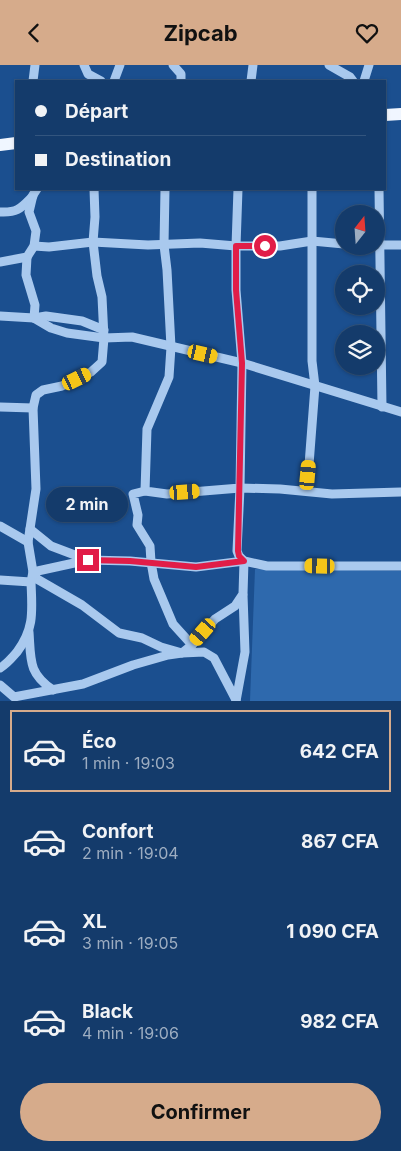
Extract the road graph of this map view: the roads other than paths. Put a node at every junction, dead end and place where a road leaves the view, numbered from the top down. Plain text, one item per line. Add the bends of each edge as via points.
1 (35, 65) edge
2 (84, 65) edge
3 (120, 65) edge
4 (173, 65) edge
5 (253, 65) edge
6 (329, 65) edge
7 (369, 65) edge
8 (33, 80) edge
9 (99, 80) edge
10 (114, 80) edge
11 (181, 80) edge
12 (251, 80) edge
13 (352, 80) edge
14 (364, 80) edge
15 (401, 114) edge
16 (386, 115) edge
17 (15, 143) edge
18 (0, 145) edge
19 (94, 190) edge
20 (165, 190) edge
21 (238, 190) edge
22 (312, 190) edge
23 (379, 190) edge
24 (35, 192) edge
25 (379, 205) edge
26 (0, 212) edge
27 (312, 241) junction
28 (93, 243) junction
29 (335, 243) edge
30 (164, 245) junction
31 (401, 245) edge
32 (34, 246) junction
33 (236, 246) junction
34 (385, 246) edge
35 (378, 255) edge
36 (27, 257) junction
37 (0, 262) edge
38 (0, 316) edge
39 (34, 318) junction
40 (104, 334) junction
41 (170, 347) junction
42 (242, 363) junction
43 (316, 386) junction
44 (0, 407) edge
45 (33, 407) junction
46 (382, 407) junction
47 (401, 412) edge
48 (240, 488) junction
49 (144, 491) junction
50 (307, 491) junction
51 (401, 493) edge
52 (0, 526) edge
53 (30, 529) junction
54 (28, 543) junction
55 (88, 560) junction
56 (244, 561) junction
57 (151, 562) junction
58 (401, 566) edge
59 (33, 572) junction
60 (0, 580) edge
61 (31, 581) junction
62 (243, 595) junction
63 (29, 629) junction
64 (192, 645) junction
65 (182, 653) junction
66 (0, 668) edge
67 (0, 685) edge
68 (53, 690) junction
69 (14, 697) junction
70 (33, 697) edge
71 (4, 701) edge
72 (236, 701) edge

1 - 8 street
2 - 9 street via 88,74
3 - 10 street
4 - 11 street via 181,74
5 - 12 street
6 - 13 street
7 - 14 street
15 - 16 main road
17 - 18 main road
19 - 28 street
20 - 30 street
21 - 33 street
22 - 27 street
23 - 25 street
24 - 26 street via 21,208
24 - 32 street via 29,213 36,231
27 - 29 street
27 - 33 street via 280,246
27 - 43 street via 312,361
28 - 30 street
28 - 32 street
28 - 40 street
30 - 33 street
30 - 41 street
31 - 34 street
32 - 36 street
33 - 42 street
35 - 46 street
36 - 37 street
36 - 39 street via 26,275 35,305
38 - 39 street
39 - 40 street via 67,333
39 - 40 street via 46,316 82,321
40 - 41 street
40 - 45 street via 102,362 91,372 62,386 43,390 36,395
41 - 42 street
41 - 49 street via 169,377 147,429
42 - 43 street
42 - 48 street
43 - 46 street
43 - 50 street
44 - 45 street
45 - 53 street via 36,489
46 - 47 street
48 - 49 street via 167,494
48 - 50 street
48 - 56 street via 238,551
49 - 57 street via 133,494 138,525 150,546
50 - 51 street
52 - 54 street
53 - 54 street
53 - 55 street via 51,546
54 - 59 street
55 - 57 street
55 - 59 street
56 - 57 street via 196,567
56 - 58 street via 267,566
56 - 62 street
57 - 64 street via 154,579 173,624
59 - 61 street
59 - 65 street via 37,579 82,605 119,633
60 - 61 street
61 - 63 street via 32,622
62 - 64 street via 235,605 214,619
62 - 72 street via 245,652
63 - 66 street via 14,656
63 - 68 street via 32,666 44,684
64 - 65 street
65 - 68 street via 133,665 83,684
65 - 72 street via 204,652 214,658
67 - 69 street
68 - 70 street
69 - 70 street
69 - 71 street

